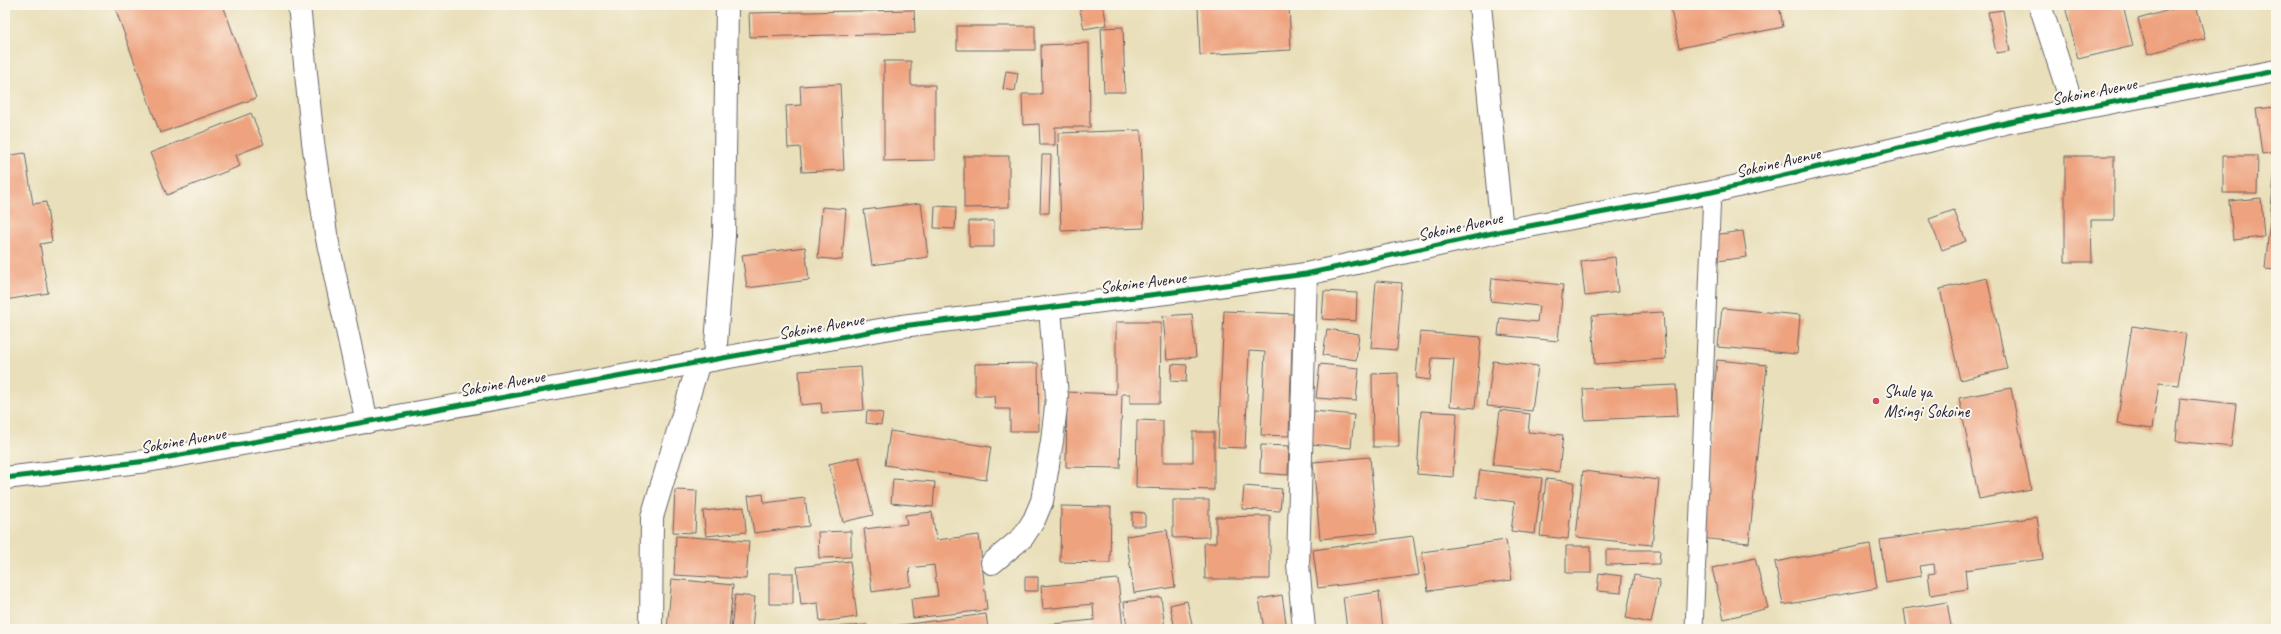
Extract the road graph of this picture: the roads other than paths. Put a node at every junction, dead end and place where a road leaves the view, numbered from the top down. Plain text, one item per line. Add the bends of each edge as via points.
1 (299, 5) edge
2 (727, 5) edge
3 (1480, 5) edge
4 (2040, 5) edge
5 (2276, 70) edge
6 (2074, 110) junction
7 (1712, 192) junction
8 (1502, 231) junction
9 (1306, 274) junction
10 (1050, 308) junction
11 (707, 360) junction
12 (367, 422) junction
13 (5, 478) edge
14 (992, 563) dead end
15 (650, 629) edge
16 (1304, 629) edge
17 (1694, 629) edge

1 - 12 street via 313,142 326,234
2 - 11 street via 724,236
3 - 8 street
4 - 6 street
5 - 6 street, Sokoine Avenue
6 - 7 street, Sokoine Avenue via 2009,122
7 - 8 street, Sokoine Avenue
7 - 17 lane
8 - 9 street, Sokoine Avenue
9 - 10 street, Sokoine Avenue
9 - 16 street via 1298,564
10 - 11 street, Sokoine Avenue via 902,326
10 - 14 street via 1057,397 1042,501 1023,537
11 - 12 street, Sokoine Avenue
11 - 15 street via 652,517
12 - 13 street, Sokoine Avenue via 147,461

